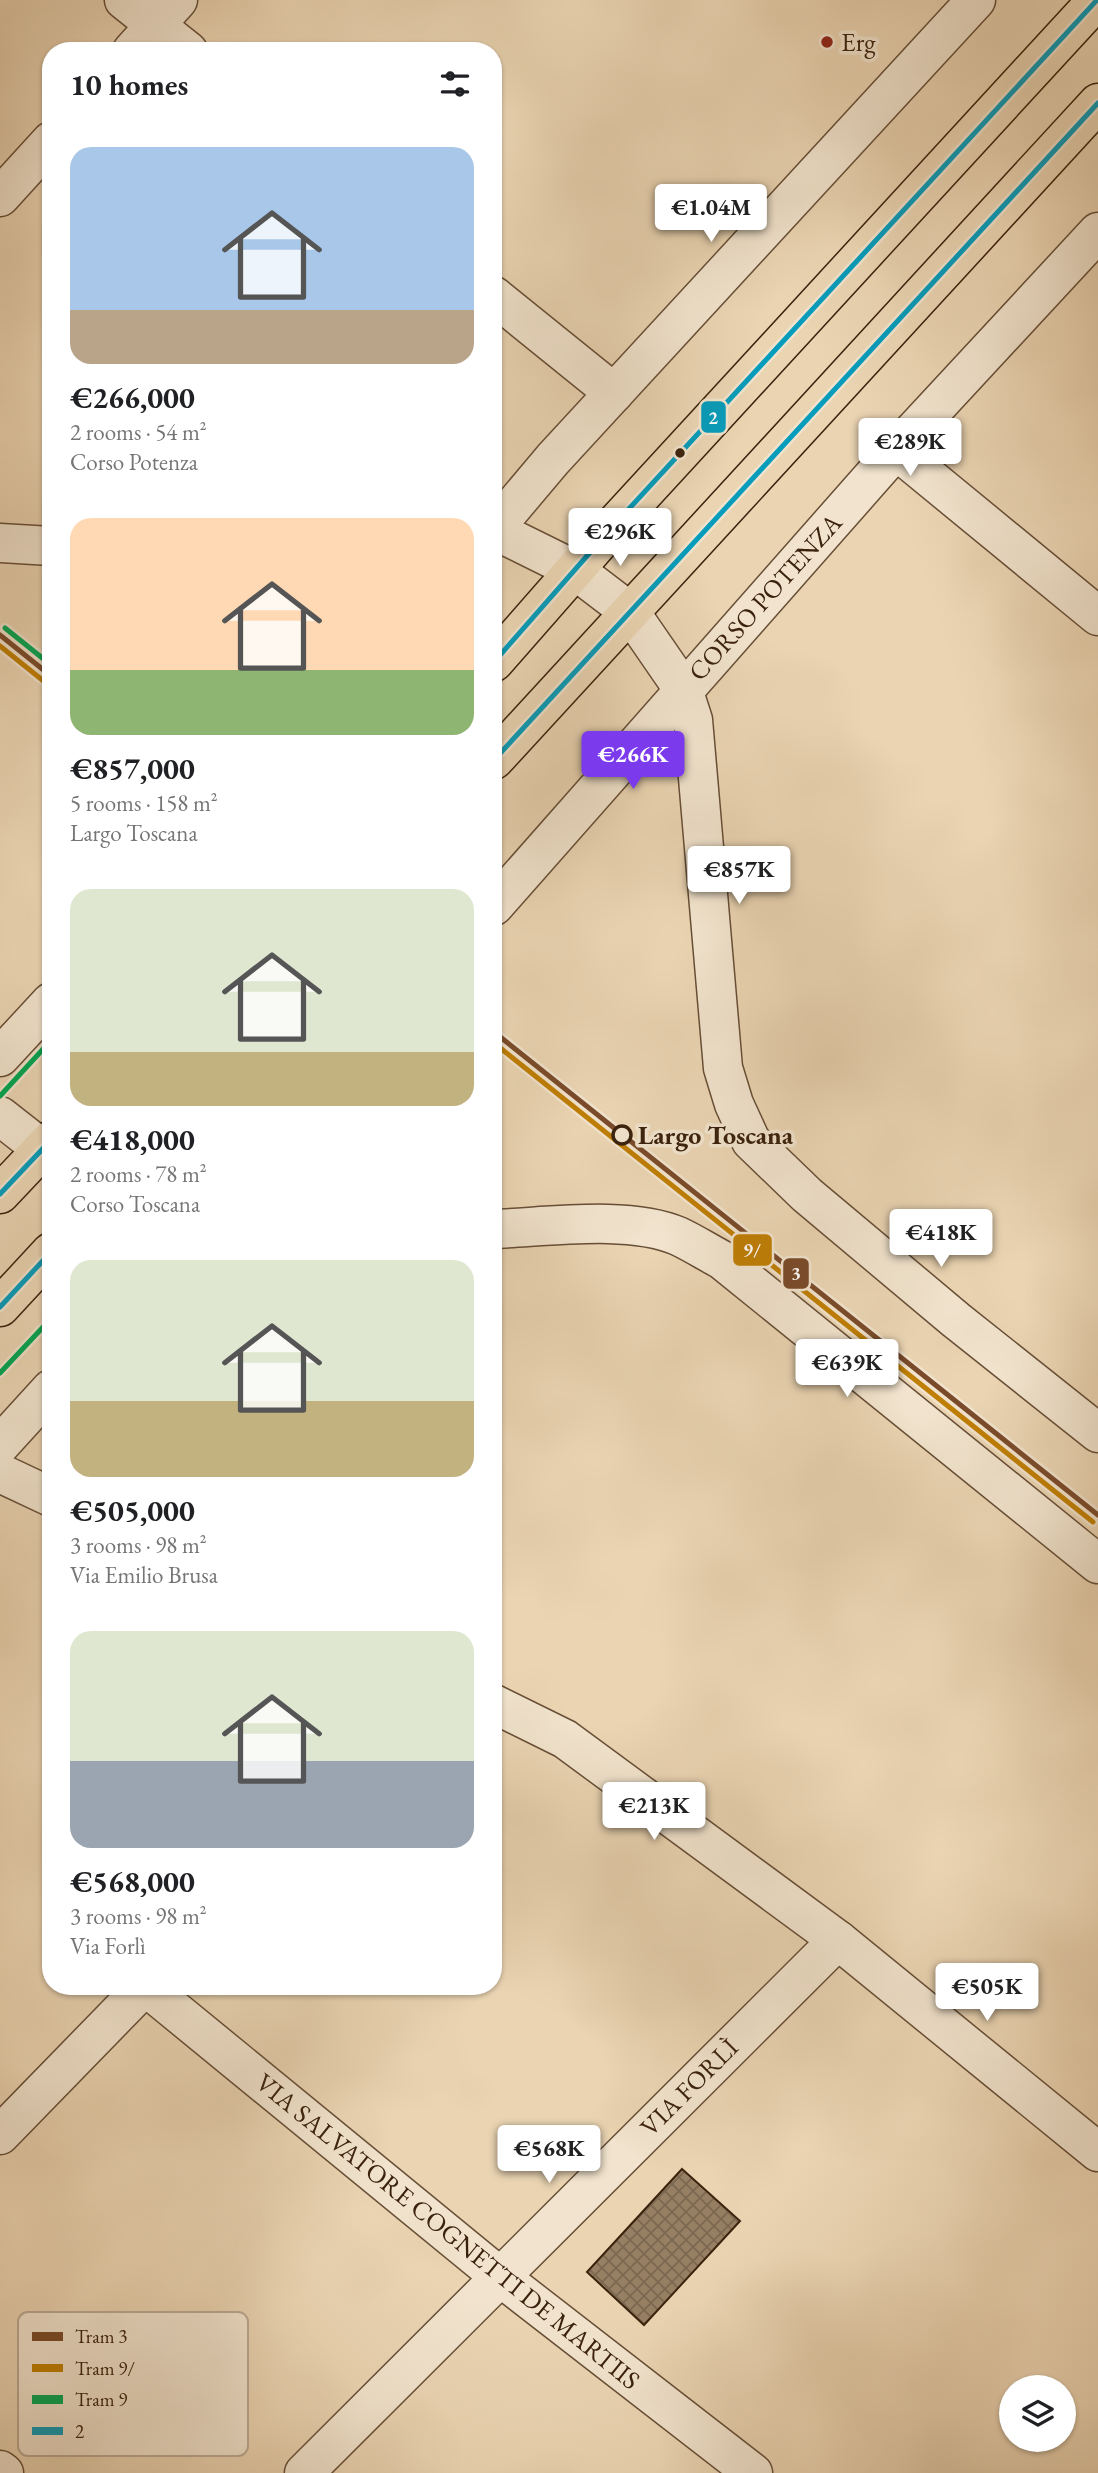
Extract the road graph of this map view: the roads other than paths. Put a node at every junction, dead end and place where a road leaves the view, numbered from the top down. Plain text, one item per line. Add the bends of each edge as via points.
1 (124, 0) edge
2 (976, 0) edge
3 (1097, 0) edge
4 (155, 25) edge
5 (177, 42) edge
6 (1098, 103) edge
7 (42, 151) edge
8 (0, 197) edge
9 (1098, 232) edge
10 (502, 302) edge
11 (614, 393) junction
12 (896, 450) junction
13 (502, 520) edge
14 (502, 534) edge
15 (2, 544) edge
16 (42, 546) edge
17 (575, 570) junction
18 (630, 612) junction
19 (1098, 616) edge
20 (502, 654) edge
21 (683, 689) junction
22 (502, 751) edge
23 (502, 897) edge
24 (42, 1012) edge
25 (0, 1057) edge
26 (0, 1116) edge
27 (42, 1144) edge
28 (42, 1154) edge
29 (0, 1194) edge
30 (502, 1229) edge
31 (42, 1262) edge
32 (0, 1307) edge
33 (42, 1399) edge
34 (1098, 1433) edge
35 (0, 1445) edge
36 (0, 1473) edge
37 (42, 1493) edge
38 (1098, 1564) edge
39 (502, 1708) edge
40 (838, 1940) junction
41 (136, 1995) edge
42 (156, 1995) edge
43 (0, 2135) edge
44 (1098, 2152) edge
45 (499, 2276) junction
46 (304, 2473) edge
47 (752, 2473) edge

1 - 4 street
2 - 11 street
3 - 17 main road
4 - 5 street
6 - 18 main road
7 - 8 street
9 - 12 street, CORSO POTENZA
10 - 11 street
11 - 13 street
12 - 19 street
12 - 21 street, CORSO POTENZA
14 - 17 street
15 - 16 street
17 - 18 street
17 - 20 main road
18 - 21 street
18 - 22 main road
21 - 23 street, CORSO POTENZA
21 - 34 street via 693,720 723,1068 751,1141 828,1213
24 - 25 street
26 - 27 street
28 - 29 main road
30 - 38 street via 596,1224 641,1227 677,1236 722,1260
31 - 32 main road
33 - 35 street
36 - 37 street
39 - 40 street via 565,1740
40 - 44 street
40 - 45 street, VIA FORLÌ
41 - 43 street
42 - 45 street, VIA SALVATORE COGNETTI DE MARTIIS
45 - 46 street, VIA FORLÌ
45 - 47 street, VIA SALVATORE COGNETTI DE MARTIIS

